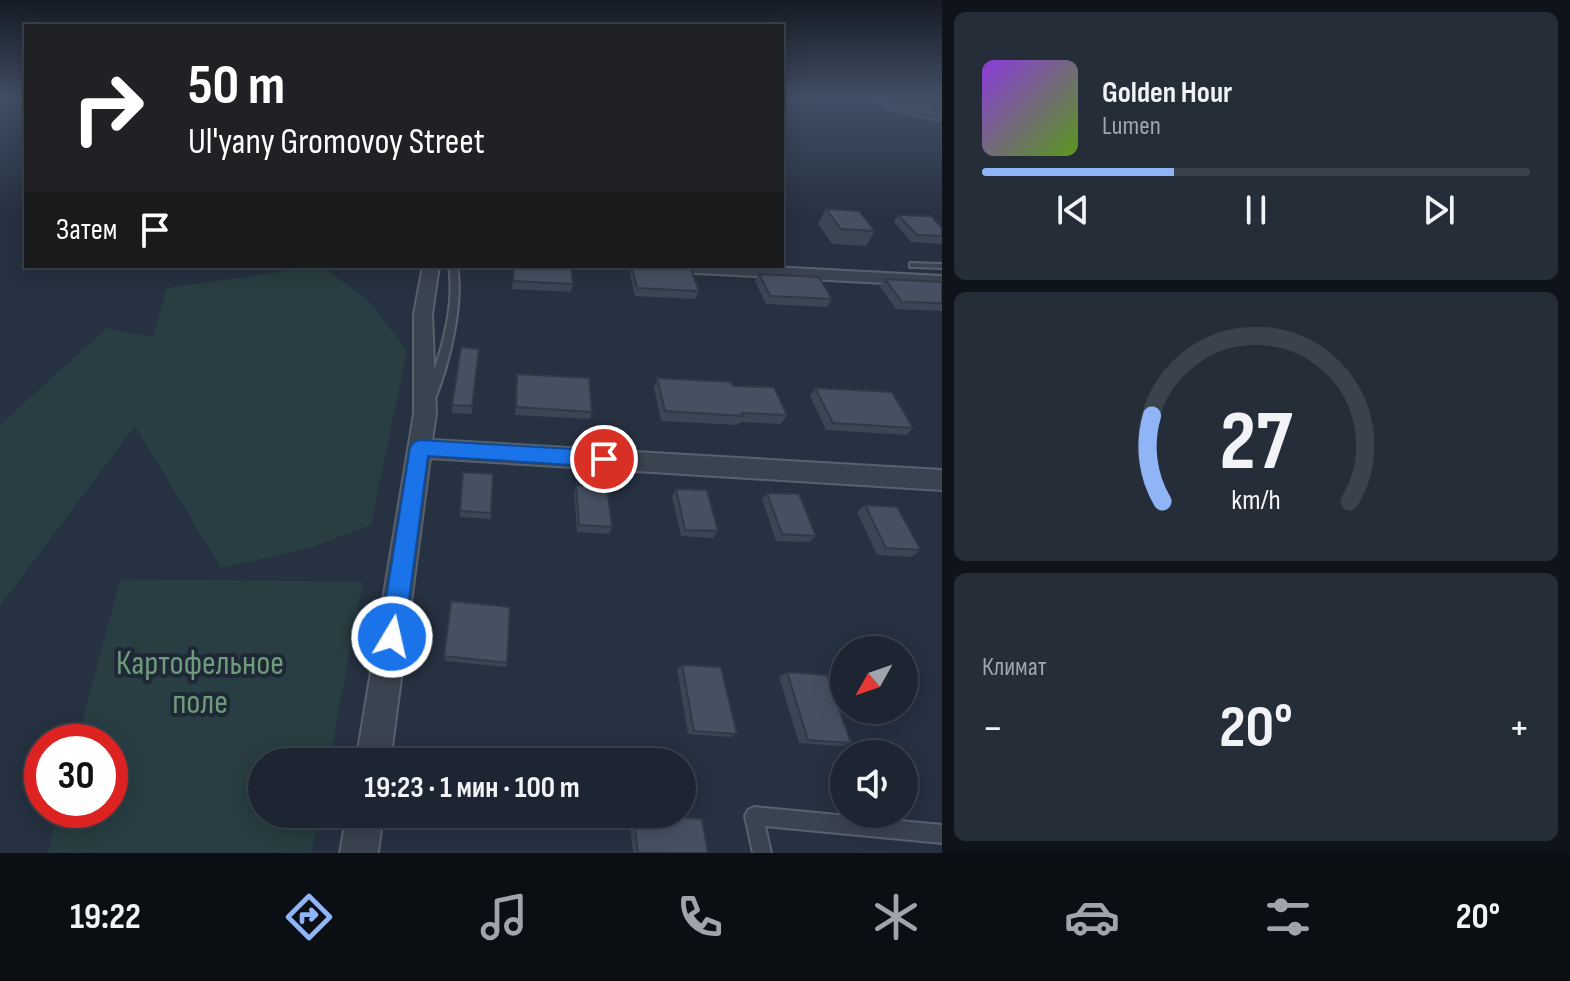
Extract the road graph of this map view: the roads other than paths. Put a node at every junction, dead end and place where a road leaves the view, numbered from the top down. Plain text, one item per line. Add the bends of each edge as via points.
1 (913, 265) dead end
2 (942, 266) edge
3 (431, 268) edge
4 (454, 268) edge
5 (696, 268) edge
6 (942, 281) edge
7 (425, 414) junction
8 (420, 448) junction
9 (942, 480) edge
10 (375, 748) edge
11 (363, 828) edge
12 (942, 834) edge
13 (359, 853) edge
14 (762, 853) edge

1 - 2 lane
3 - 7 street via 423,314
4 - 7 lane via 457,277 448,327
5 - 6 street
7 - 8 street
8 - 9 street
8 - 10 street
11 - 13 street
12 - 14 lane via 754,816

